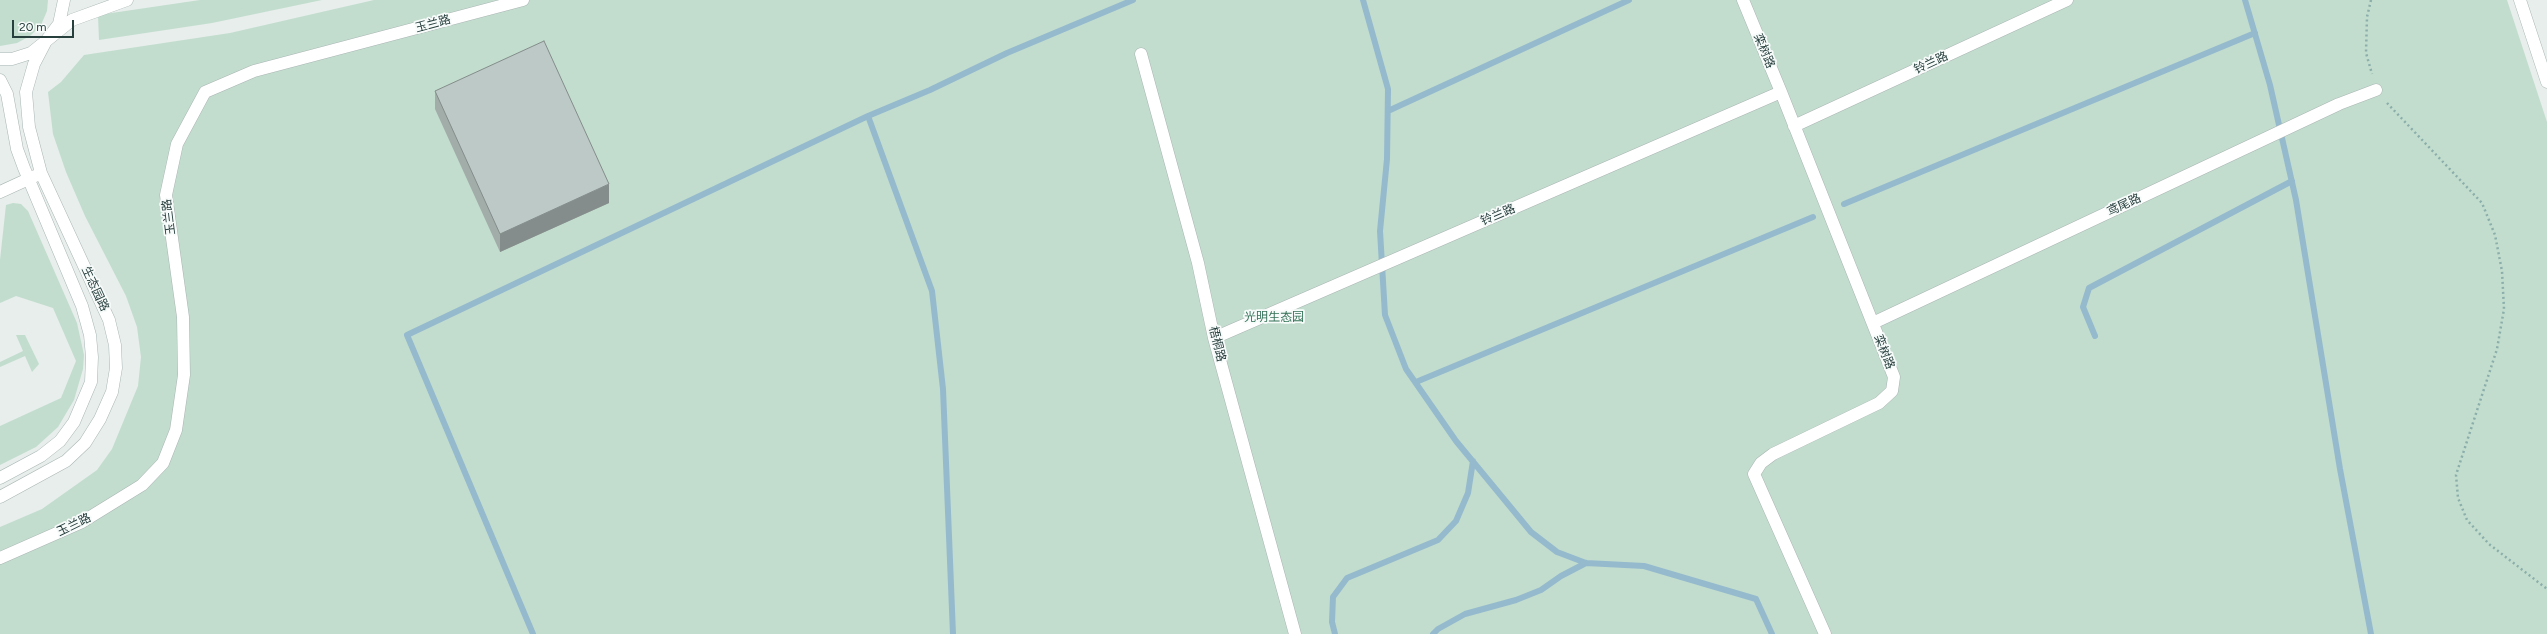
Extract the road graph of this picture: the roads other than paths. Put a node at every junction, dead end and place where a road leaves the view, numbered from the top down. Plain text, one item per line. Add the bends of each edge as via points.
1 (64, 0) edge
2 (127, 0) edge
3 (523, 0) edge
4 (1742, 0) edge
5 (2067, 0) edge
6 (2520, 0) edge
7 (46, 42) junction
8 (1141, 54) dead end
9 (0, 59) edge
10 (0, 80) edge
11 (2547, 82) edge
12 (2376, 90) road end
13 (1781, 92) junction
14 (1794, 126) junction
15 (41, 173) junction
16 (28, 180) junction
17 (0, 192) edge
18 (1873, 323) junction
19 (1214, 338) junction
20 (0, 478) edge
21 (0, 496) edge
22 (0, 558) edge
23 (1295, 634) edge
24 (1825, 634) edge

1 - 7 street via 59,24
2 - 7 street via 72,20
3 - 22 street, 玉兰路 via 254,71 204,92 177,144 166,195 183,317 184,375 176,430 163,463 142,485 82,522
4 - 13 street, 栾树路
5 - 14 street, 铃兰路
6 - 11 street
7 - 9 street via 30,53 12,59
7 - 15 street, 生态园路 via 34,64 26,92 29,127
8 - 19 street, 梧桐路 via 1198,263
10 - 16 street, 生态园路 via 7,94 17,150
12 - 18 street, 鸢尾路 via 2271,136
13 - 14 street, 栾树路
13 - 19 street, 铃兰路
14 - 18 street, 栾树路
15 - 16 street
15 - 21 street, 生态园路 via 109,320 115,345 116,368 112,392 100,419 85,443 66,461
16 - 17 street
16 - 20 street, 生态园路 via 82,306 90,335 91,382 74,422 60,441 41,456
18 - 24 street, 栾树路 via 1894,377 1892,391 1879,403 1773,454 1761,463 1754,474
19 - 23 street, 梧桐路

